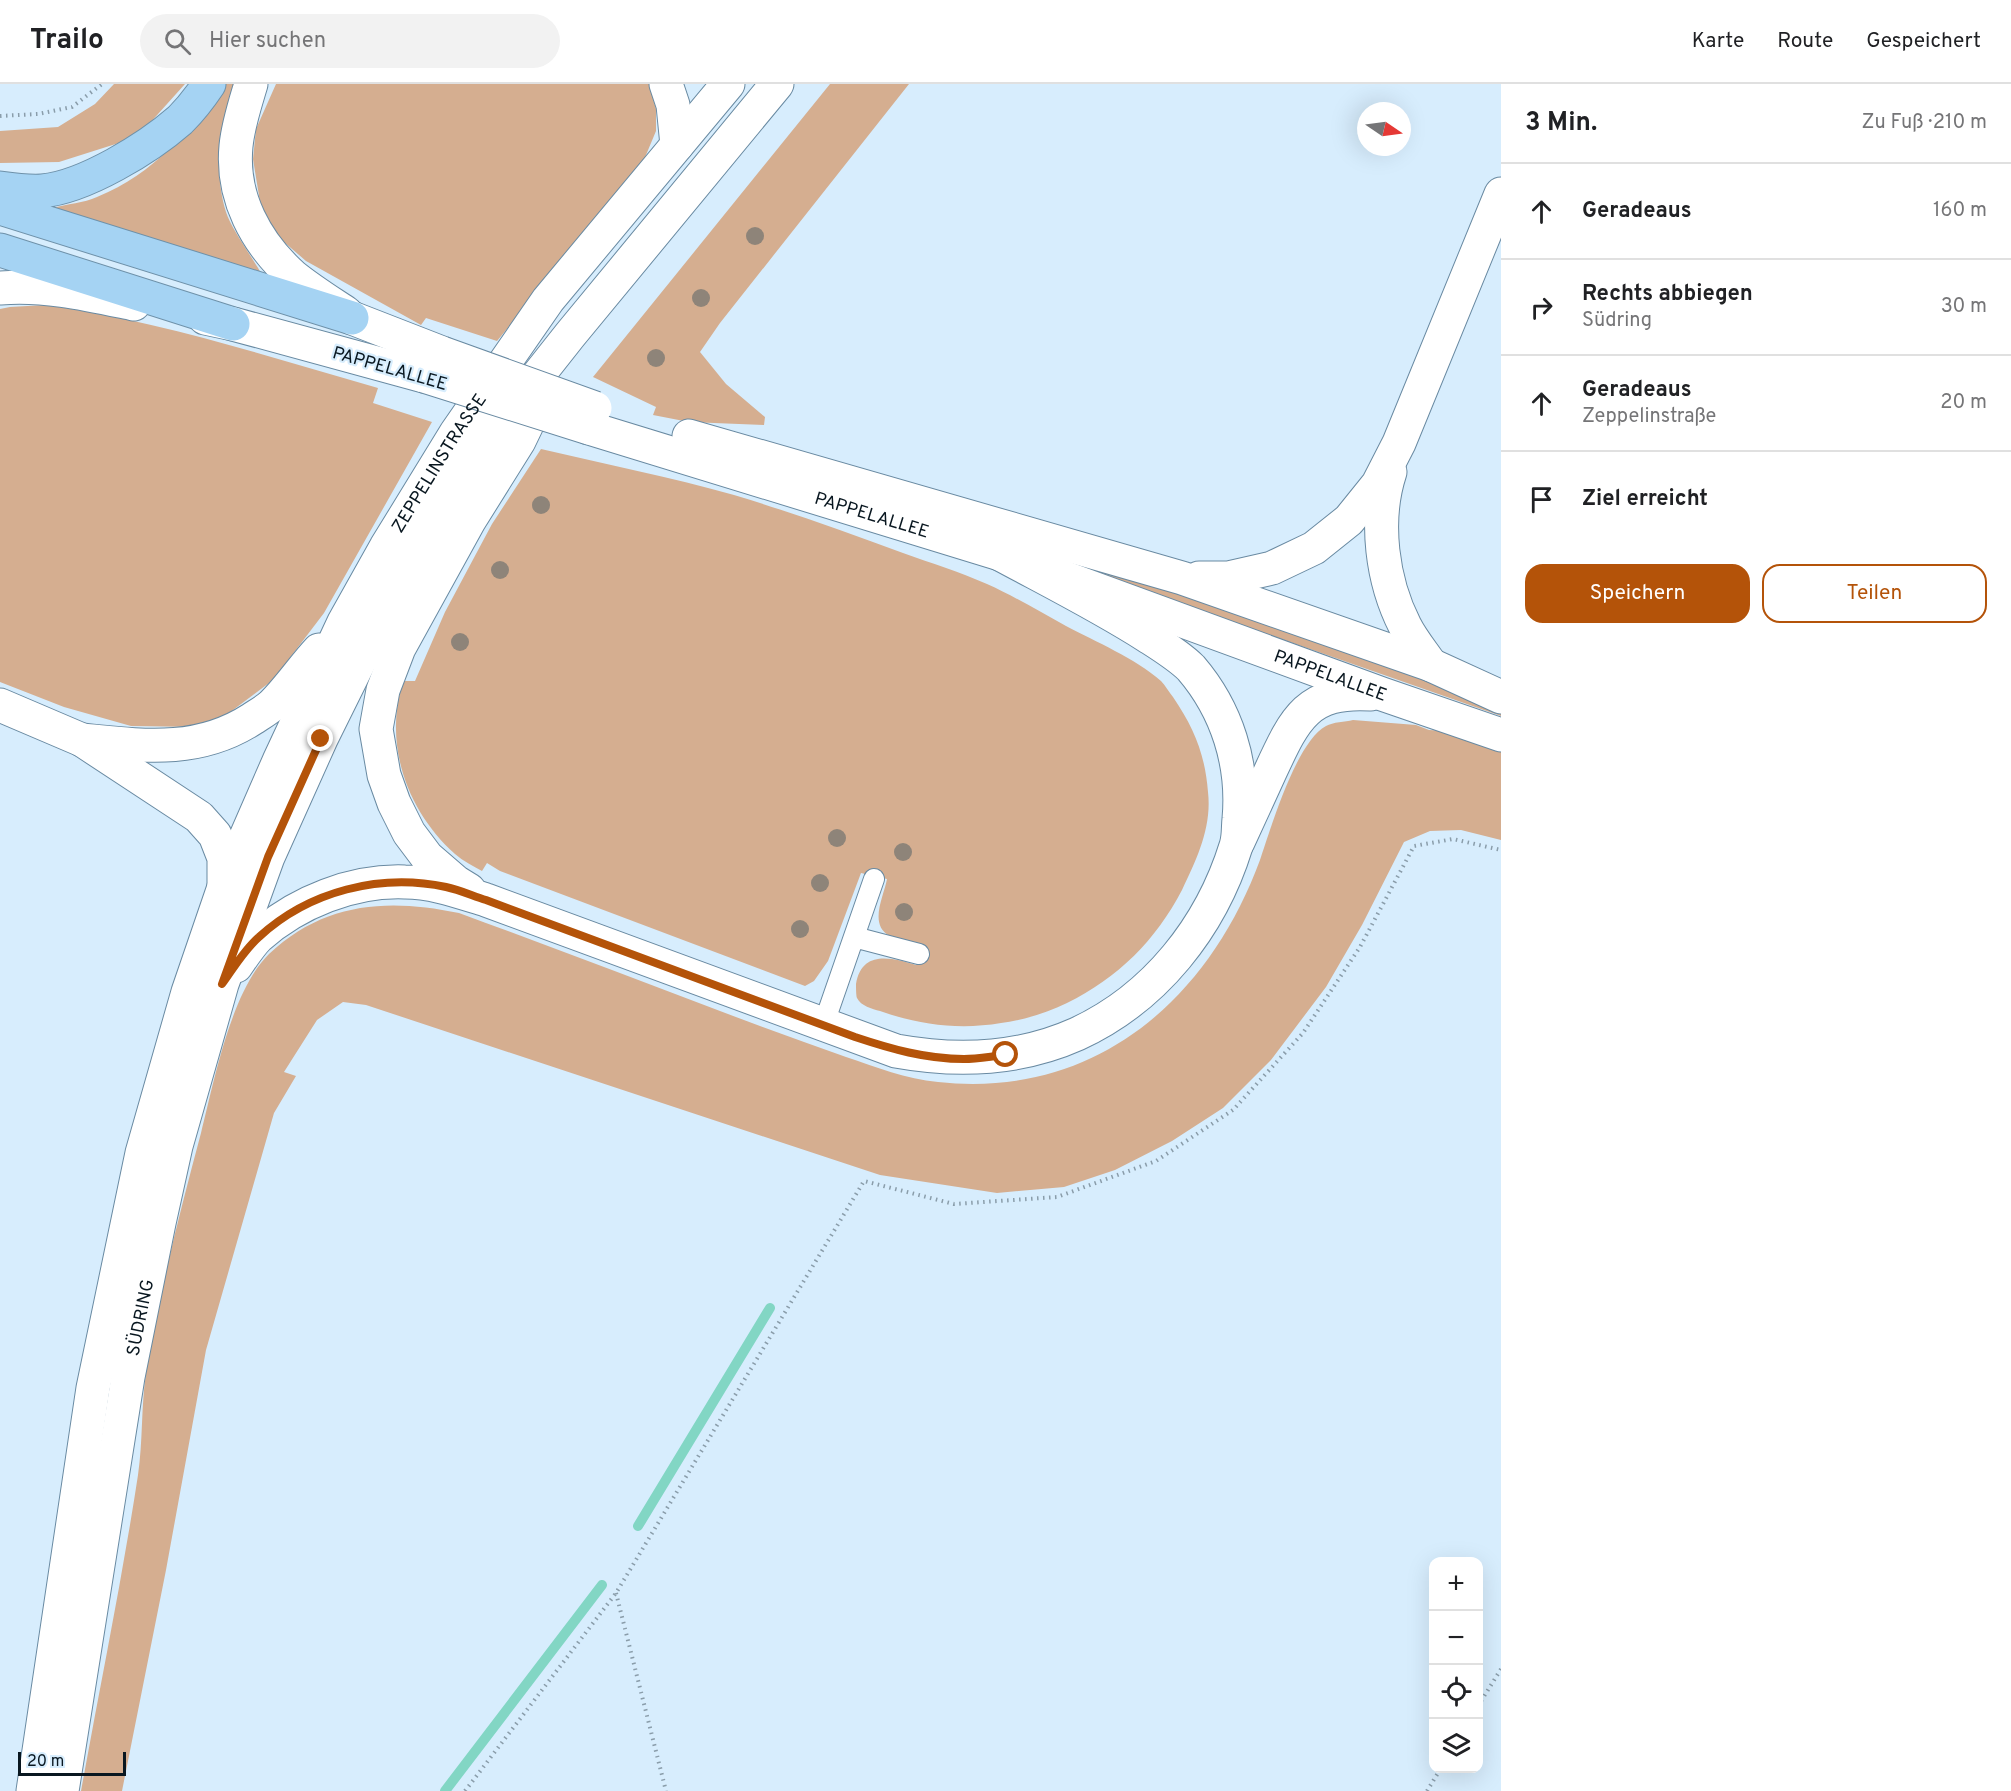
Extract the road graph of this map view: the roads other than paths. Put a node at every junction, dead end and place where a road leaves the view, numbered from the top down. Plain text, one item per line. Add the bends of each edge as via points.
1 (209, 84) edge
2 (251, 84) edge
3 (666, 84) edge
4 (728, 84) edge
5 (777, 84) edge
6 (677, 145) junction
7 (0, 188) edge
8 (1501, 194) edge
9 (0, 208) edge
10 (0, 250) edge
11 (0, 288) edge
12 (352, 318) junction
13 (233, 324) junction
14 (570, 335) junction
15 (433, 365) junction
16 (596, 419) junction
17 (1399, 443) junction
18 (1000, 554) junction
19 (1182, 578) junction
20 (344, 622) junction
21 (1431, 665) junction
22 (1382, 694) junction
23 (1501, 697) edge
24 (0, 705) edge
25 (1501, 735) edge
26 (82, 740) junction
27 (1237, 844) junction
28 (268, 857) joint
29 (874, 879) dead end
30 (224, 887) junction
31 (486, 900) junction
32 (854, 936) junction
33 (919, 954) dead end
34 (222, 984) junction
35 (823, 1026) junction
36 (33, 1791) edge
37 (62, 1791) edge

1 - 7 highway via 180,119 143,149 102,171 60,188
2 - 12 main road, PAPPELALLEE via 235,147 243,206 270,254
3 - 6 main road via 673,105
4 - 6 main road, ZEPPELINSTRASSE
5 - 14 main road, ZEPPELINSTRASSE
6 - 20 main road, ZEPPELINSTRASSE via 548,300 456,433
8 - 17 main road
9 - 12 highway
10 - 13 highway
11 - 13 main road, PAPPELALLEE via 47,289
12 - 15 main road, PAPPELALLEE
13 - 15 main road, PAPPELALLEE
14 - 28 main road, ZEPPELINSTRASSE via 491,435 429,531 321,739
14 - 31 main road via 519,441 469,521 399,648 383,690 376,729 384,775 409,833 448,876
15 - 16 main road, PAPPELALLEE, bridge
16 - 18 main road, PAPPELALLEE
16 - 19 main road, PAPPELALLEE
17 - 19 main road via 1378,484 1349,520 1314,548 1272,568 1228,578
17 - 21 main road via 1385,489 1381,536 1388,582 1405,626
18 - 22 main road, PAPPELALLEE
18 - 27 main road via 1116,616 1190,667 1227,726 1238,762 1241,800
19 - 21 main road, PAPPELALLEE
20 - 26 main road via 271,706 241,726 179,746
20 - 30 main road, ZEPPELINSTRASSE
21 - 23 main road, PAPPELALLEE
22 - 25 main road, PAPPELALLEE
22 - 27 main road via 1334,696 1303,713 1289,730
24 - 26 main road
26 - 30 main road via 199,817 215,835 224,858
27 - 35 main road via 1200,926 1180,954 1130,1003 1077,1034 1006,1055 965,1059 896,1051
28 - 34 main road, SÜDRING
29 - 32 lane
30 - 36 main road, SÜDRING via 188,993 142,1153 103,1336
31 - 34 main road via 447,887 406,882 365,884 325,896 289,915 258,938
31 - 35 main road
32 - 33 lane
32 - 35 lane
34 - 37 main road, SÜDRING via 176,1146 140,1311

